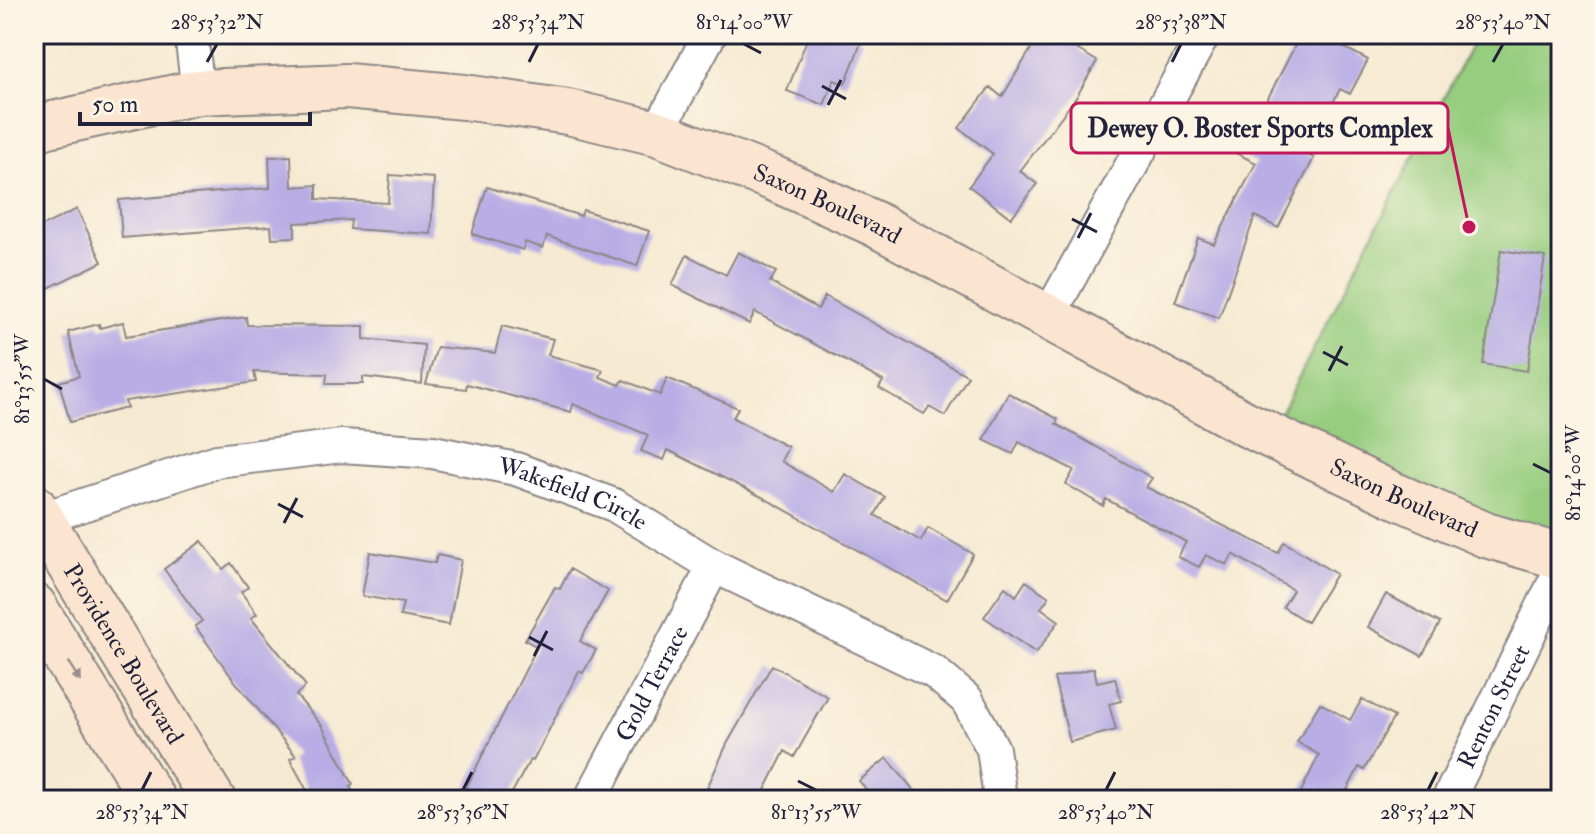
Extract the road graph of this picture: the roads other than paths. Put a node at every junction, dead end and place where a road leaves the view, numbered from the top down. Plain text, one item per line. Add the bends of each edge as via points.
1 (191, 34) edge
2 (710, 34) edge
3 (1204, 34) edge
4 (198, 92) junction
5 (34, 130) edge
6 (657, 133) junction
7 (1048, 317) junction
8 (36, 515) edge
9 (1561, 557) edge
10 (714, 566) junction
11 (1561, 569) edge
12 (34, 606) edge
13 (153, 800) edge
14 (213, 800) edge
15 (590, 800) edge
16 (997, 800) edge
17 (1448, 800) edge

1 - 4 street
2 - 6 street
3 - 7 street
4 - 5 main road, Saxon Boulevard
4 - 6 main road, Saxon Boulevard via 347,86 568,112
6 - 7 main road, Saxon Boulevard via 873,223
7 - 9 main road, Saxon Boulevard via 1246,424 1394,495 1486,535
8 - 10 street, Wakefield Circle via 217,461 342,446 433,452 516,469 614,505
8 - 14 main road, Providence Boulevard
10 - 15 street, Gold Terrace
10 - 16 street, Wakefield Circle via 934,672 967,700 993,749
11 - 17 street, Renton Street
12 -> 13 main road, Providence Boulevard

